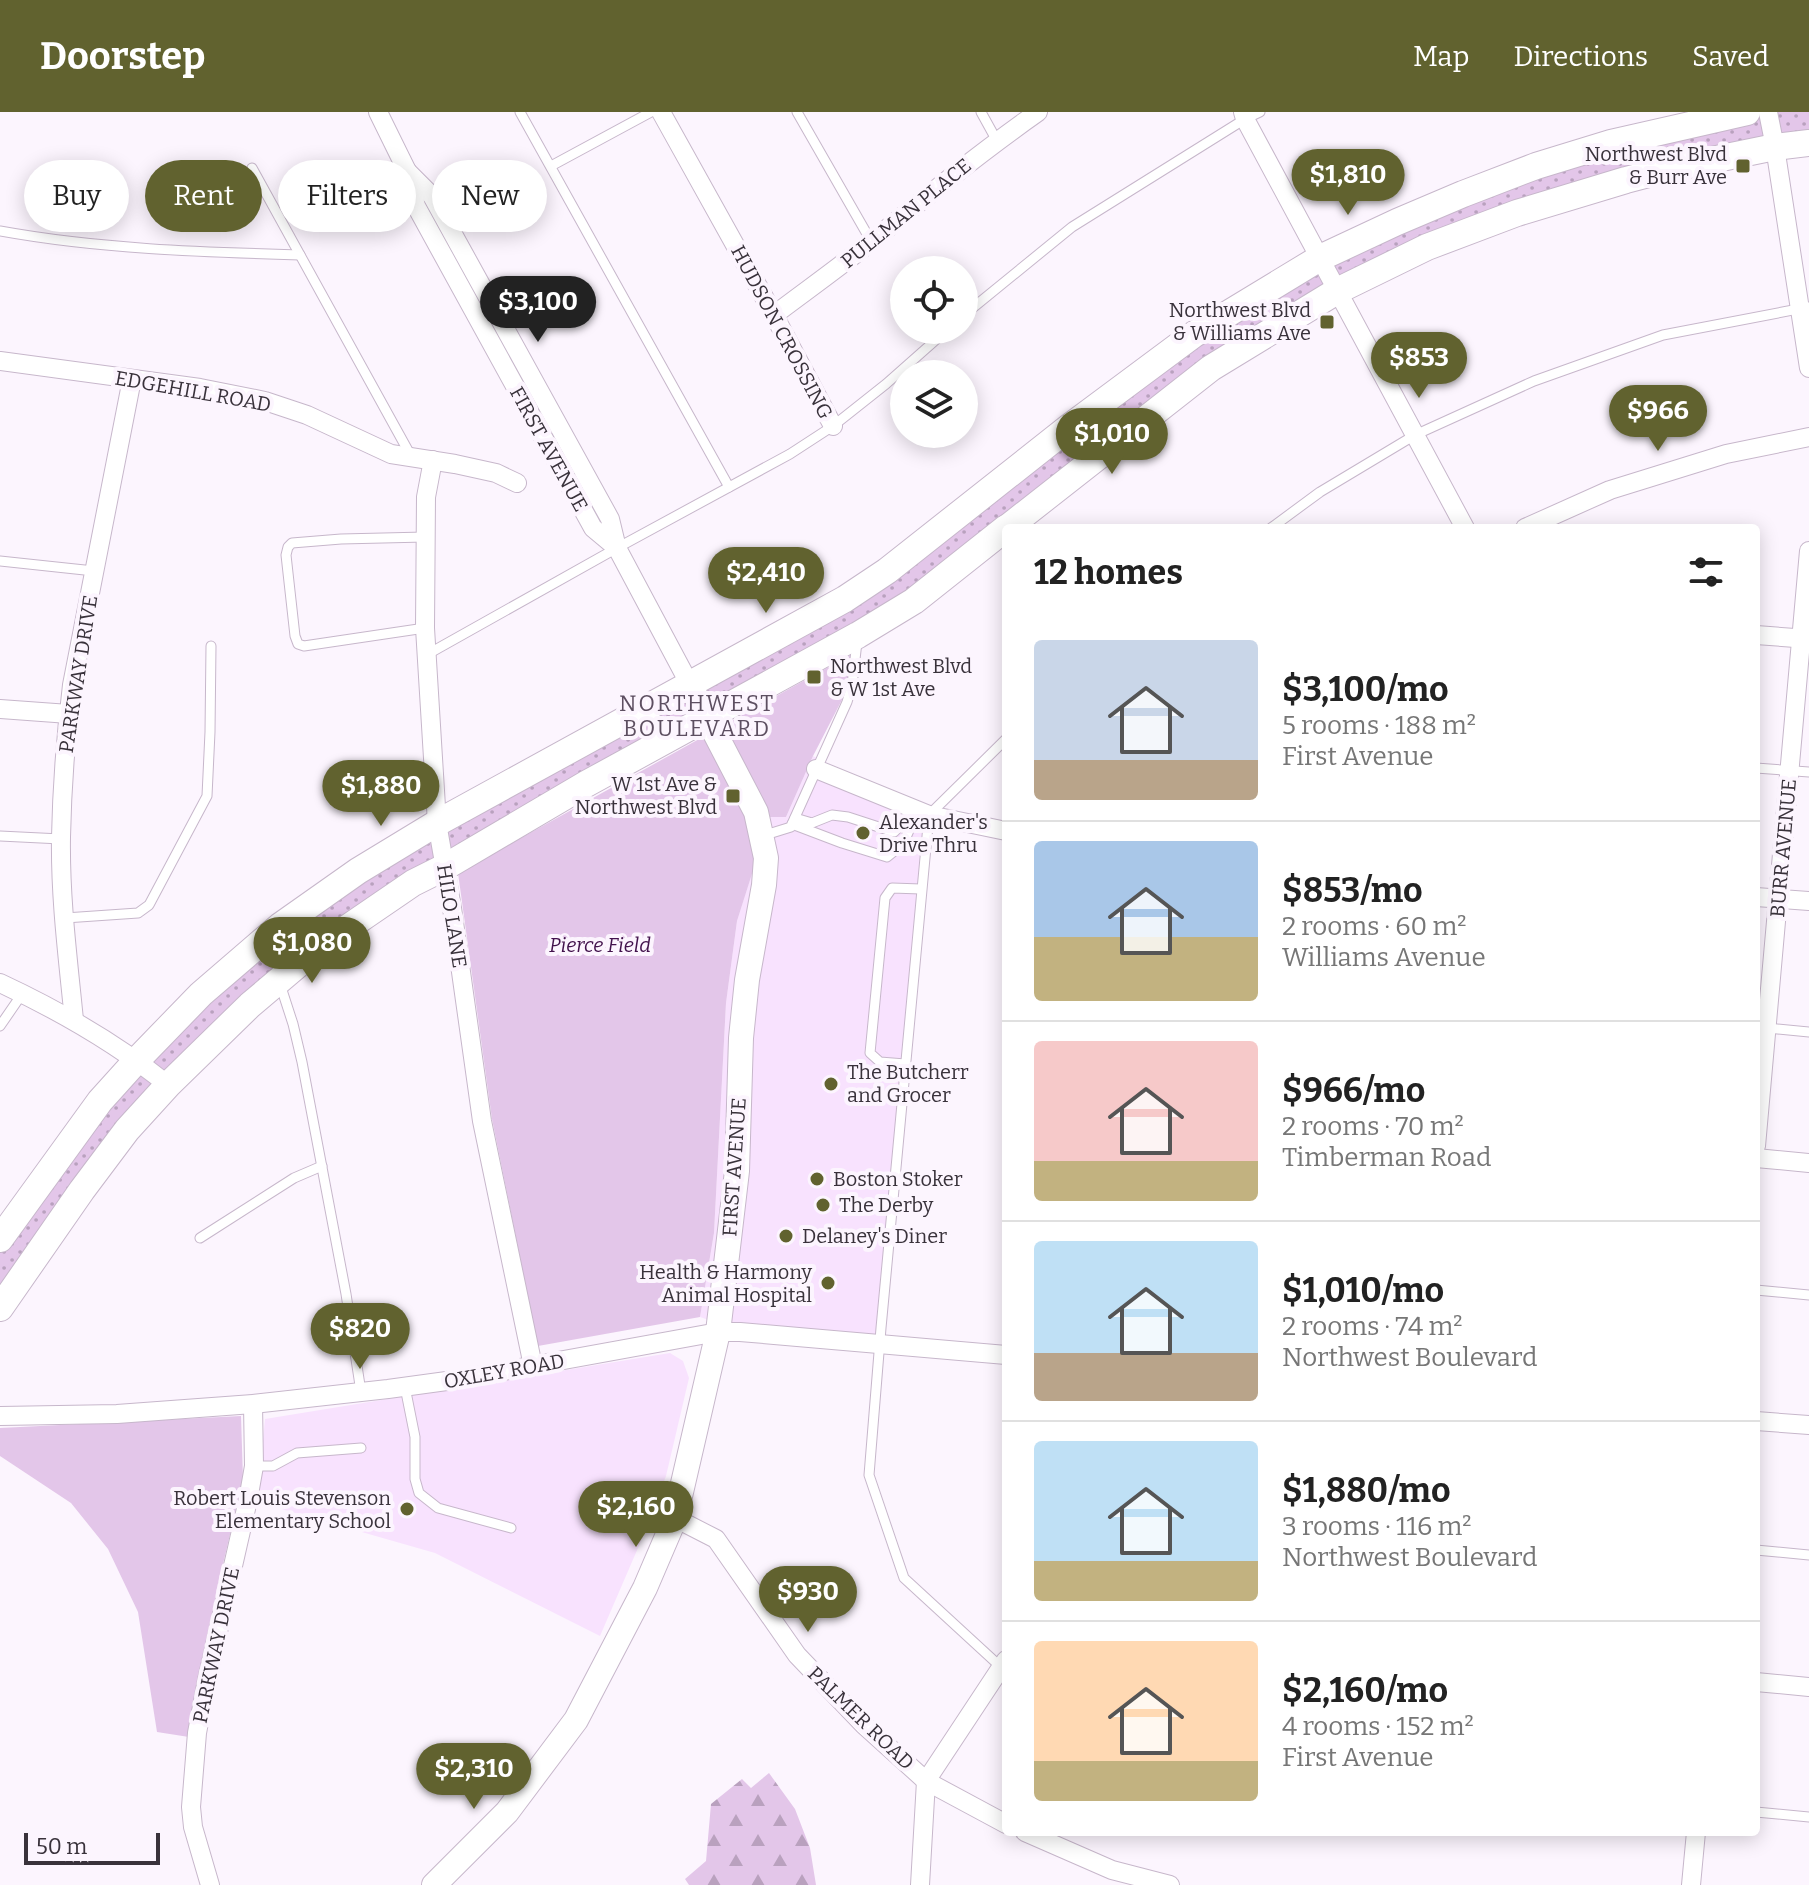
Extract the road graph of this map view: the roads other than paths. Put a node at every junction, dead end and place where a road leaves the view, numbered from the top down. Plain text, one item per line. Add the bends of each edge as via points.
1 (378, 112) edge
2 (520, 112) edge
3 (651, 112) edge
4 (661, 112) edge
5 (797, 112) edge
6 (981, 112) edge
7 (1038, 112) edge
8 (1747, 112) edge
9 (1768, 112) edge
10 (1249, 114) edge
11 (997, 141) junction
12 (1809, 143) edge
13 (1775, 147) junction
14 (551, 166) junction
15 (262, 186) edge
16 (0, 231) edge
17 (871, 242) junction
18 (300, 255) junction
19 (1320, 258) junction
20 (1337, 291) junction
21 (978, 304) edge
22 (1804, 307) edge
23 (774, 315) junction
24 (931, 344) edge
25 (0, 361) edge
26 (1809, 368) edge
27 (132, 379) junction
28 (833, 426) junction
29 (1415, 435) junction
30 (1809, 437) edge
31 (411, 457) junction
32 (433, 460) junction
33 (517, 483) dead end
34 (729, 487) junction
35 (1011, 524) edge
36 (1276, 524) edge
37 (1463, 524) edge
38 (1534, 524) edge
39 (1002, 531) edge
40 (425, 537) junction
41 (617, 548) junction
42 (1809, 551) edge
43 (0, 561) edge
44 (94, 571) junction
45 (425, 628) junction
46 (858, 635) junction
47 (1760, 635) edge
48 (1805, 639) edge
49 (211, 646) dead end
50 (428, 654) junction
51 (690, 685) junction
52 (0, 709) edge
53 (69, 714) junction
54 (708, 718) junction
55 (1002, 743) edge
56 (1760, 768) edge
57 (816, 769) junction
58 (1790, 771) junction
59 (1809, 772) edge
60 (929, 815) junction
61 (794, 821) junction
62 (437, 823) junction
63 (1002, 830) edge
64 (0, 836) edge
65 (762, 836) junction
66 (61, 839) junction
67 (445, 867) junction
68 (921, 889) junction
69 (1760, 897) edge
70 (1778, 898) junction
71 (1809, 901) edge
72 (65, 918) junction
73 (279, 980) junction
74 (0, 983) edge
75 (22, 994) junction
76 (74, 1020) junction
77 (0, 1026) edge
78 (1761, 1027) edge
79 (1809, 1032) edge
80 (1760, 1051) edge
81 (137, 1060) junction
82 (905, 1064) junction
83 (168, 1085) junction
84 (1760, 1158) edge
85 (1809, 1163) edge
86 (322, 1166) junction
87 (200, 1238) dead end
88 (0, 1239) edge
89 (1760, 1290) edge
90 (1809, 1295) edge
91 (0, 1308) edge
92 (718, 1332) junction
93 (879, 1344) junction
94 (1002, 1355) edge
95 (533, 1366) junction
96 (405, 1387) junction
97 (361, 1392) junction
98 (253, 1404) junction
99 (0, 1416) edge
100 (1760, 1421) edge
101 (1809, 1425) edge
102 (361, 1448) dead end
103 (254, 1466) junction
104 (675, 1518) junction
105 (511, 1528) dead end
106 (1760, 1550) edge
107 (1809, 1555) edge
108 (1002, 1664) edge
109 (1002, 1669) edge
110 (1760, 1682) edge
111 (1809, 1687) edge
112 (926, 1781) junction
113 (1760, 1812) edge
114 (1809, 1817) edge
115 (1002, 1822) edge
116 (1034, 1836) edge
117 (1696, 1836) edge
118 (210, 1885) edge
119 (434, 1885) edge
120 (920, 1885) edge
121 (1170, 1885) edge
122 (1691, 1885) edge

1 - 41 street, FIRST AVENUE via 407,171 416,206 593,528
2 - 14 lane
3 - 14 lane
4 - 23 street, HUDSON CROSSING
5 - 17 lane
6 - 11 lane
7 - 11 street, PULLMAN PLACE
8 - 19 main road via 1536,166
9 - 13 street
10 - 19 street
10 - 21 lane via 1072,227
11 - 17 street, PULLMAN PLACE
12 - 13 main road
13 - 20 main road via 1668,169 1517,213 1427,247
13 - 22 street
14 - 34 lane
15 - 18 lane
16 - 18 lane via 112,247
17 - 23 street, PULLMAN PLACE
18 - 31 lane
19 - 20 street
19 - 51 main road via 1193,335 887,571
20 - 29 street
20 - 35 main road via 1211,368
22 - 26 street
22 - 29 lane via 1663,335 1534,381
23 - 28 street, HUDSON CROSSING
24 - 28 lane
25 - 27 street, EDGEHILL ROAD
27 - 31 street, EDGEHILL ROAD via 265,401 391,454
27 - 44 street, PARKWAY DRIVE
28 - 34 lane
29 - 36 lane
29 - 37 street
30 - 38 street via 1726,454 1610,490
31 - 32 street, EDGEHILL ROAD
32 - 33 street, EDGEHILL ROAD via 496,473
32 - 40 street, HILO LANE
34 - 41 lane
39 - 46 main road via 914,601
40 - 45 street, HILO LANE
40 - 45 lane via 292,543 286,555 298,644
41 - 50 lane
41 - 51 street, FIRST AVENUE
42 - 48 street, BURR AVENUE
43 - 44 lane
44 - 53 street, PARKWAY DRIVE
45 - 50 street, HILO LANE
46 - 54 main road
46 - 57 lane via 847,702
47 - 48 street
48 - 58 street, BURR AVENUE
49 - 72 lane via 207,796 149,905 138,913
50 - 62 street, HILO LANE
51 - 54 street, FIRST AVENUE
51 - 62 main road
52 - 53 street
53 - 66 street, PARKWAY DRIVE
54 - 65 street, FIRST AVENUE via 756,812
54 - 67 main road
55 - 60 lane
56 - 58 lane
57 - 60 street
57 - 61 lane
58 - 59 lane
58 - 70 street, BURR AVENUE
60 - 63 street
60 - 68 lane
61 - 61 lane via 887,857 903,844 907,824 894,832 832,815 812,823
61 - 65 lane via 791,827
62 - 67 street, HILO LANE
62 - 81 main road via 280,926 201,994
64 - 66 lane
65 - 92 street, FIRST AVENUE via 764,885 741,1038 737,1171
66 - 72 street, PARKWAY DRIVE
67 - 73 main road via 413,883
67 - 95 street, HILO LANE via 482,1121
68 - 82 lane
68 - 82 lane via 892,888 885,898 870,1053 880,1062
69 - 70 street
70 - 71 street
70 - 78 street, BURR AVENUE
72 - 76 street, PARKWAY DRIVE
73 - 83 main road
73 - 86 lane
74 - 75 street
75 - 76 street
75 - 77 lane
76 - 81 street
78 - 79 lane
78 - 80 street, BURR AVENUE
81 - 83 street
81 - 88 main road via 100,1101
82 - 93 lane
83 - 91 main road via 127,1130
84 - 85 street
86 - 87 lane
86 - 97 lane
89 - 90 lane
92 - 93 street, OXLEY ROAD
92 - 95 street, OXLEY ROAD
92 - 104 street, FIRST AVENUE
93 - 94 street, OXLEY ROAD
93 - 108 lane via 869,1475 904,1578
95 - 96 street, OXLEY ROAD
96 - 97 street, OXLEY ROAD
96 - 105 lane via 419,1493 438,1508
97 - 98 street, OXLEY ROAD
98 - 99 street, OXLEY ROAD
98 - 103 street, PARKWAY DRIVE
100 - 101 street
102 - 103 lane via 297,1453 273,1466
103 - 118 street, PARKWAY DRIVE via 197,1733 191,1807
104 - 112 street, PALMER ROAD via 716,1539 797,1655
104 - 119 street, FIRST AVENUE via 576,1720 507,1812
106 - 107 lane
109 - 112 street
110 - 111 street
112 - 115 street, PALMER ROAD
112 - 120 street
113 - 114 lane
116 - 121 street via 1112,1870
117 - 122 street

